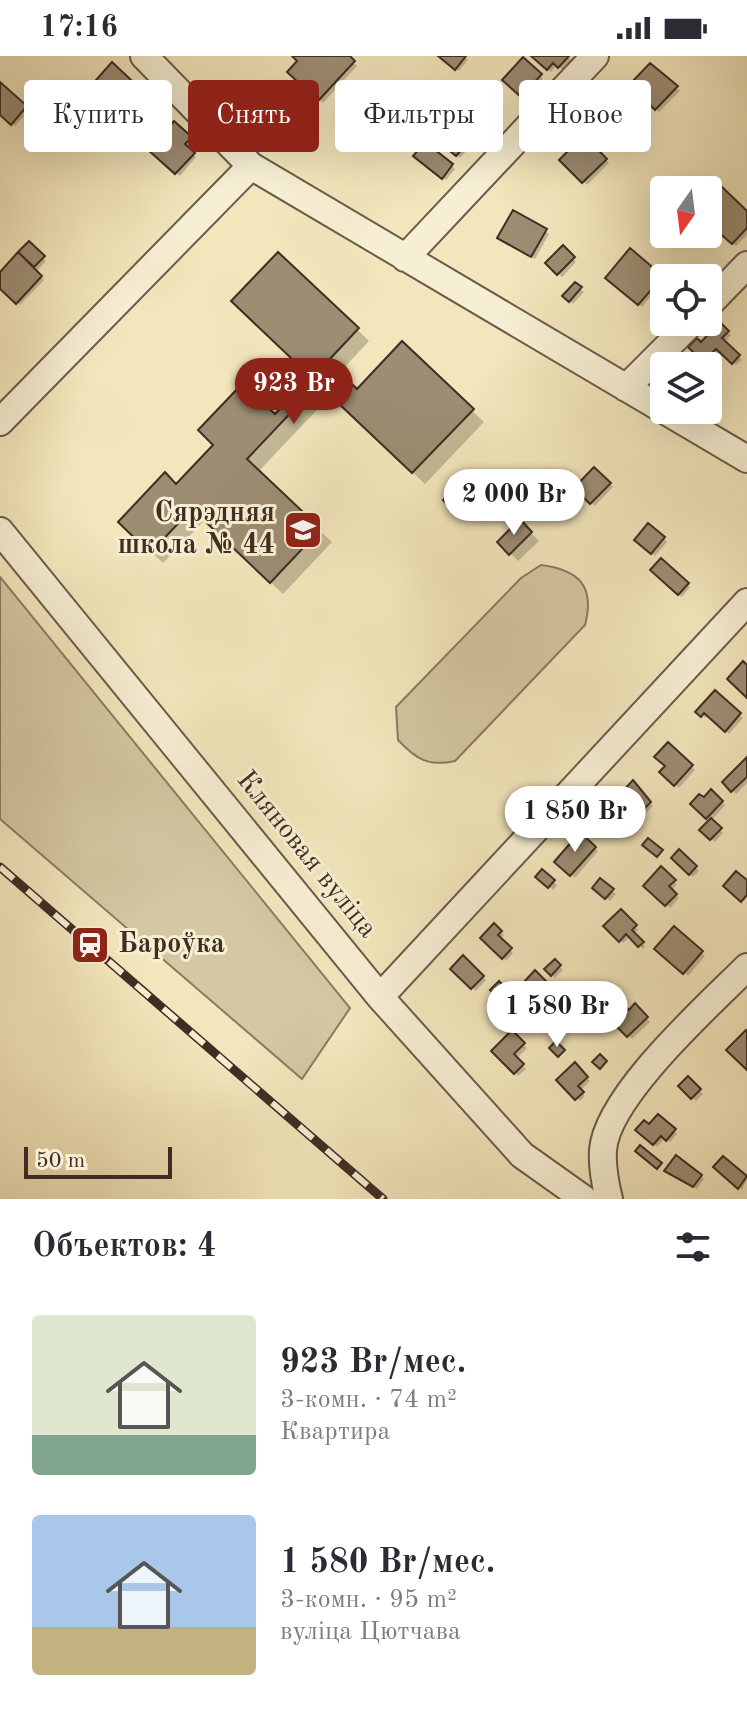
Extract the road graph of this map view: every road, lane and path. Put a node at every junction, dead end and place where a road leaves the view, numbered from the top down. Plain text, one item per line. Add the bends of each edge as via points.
1 (144, 56) edge
2 (595, 56) edge
3 (251, 166) junction
4 (405, 258) junction
5 (747, 265) edge
6 (722, 291) edge
7 (678, 336) edge
8 (626, 388) junction
9 (0, 422) edge
10 (747, 459) edge
11 (0, 531) edge
12 (747, 602) edge
13 (744, 977) edge
14 (380, 997) junction
15 (584, 1199) edge
16 (609, 1199) edge

1 - 3 street
2 - 4 street
3 - 4 street
3 - 9 street
4 - 8 street
5 - 6 street
7 - 8 street
8 - 10 street
11 - 14 street, Кляновая вуліца
12 - 14 street
13 - 16 street via 640,1079 613,1118 603,1148
14 - 15 street, Кляновая вуліца via 522,1155

